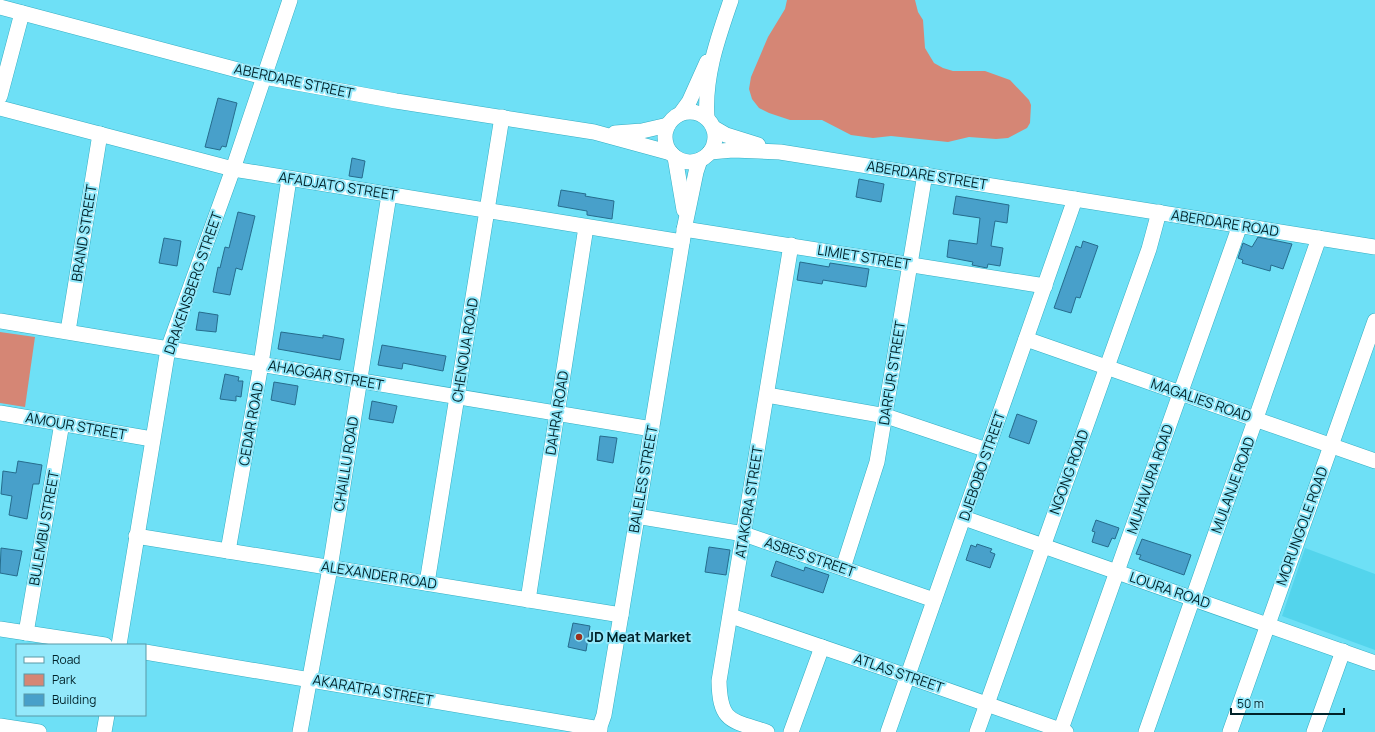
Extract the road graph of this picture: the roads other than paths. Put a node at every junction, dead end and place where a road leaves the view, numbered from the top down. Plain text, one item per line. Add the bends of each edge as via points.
1 (290, 0) edge
2 (731, 0) edge
3 (0, 7) edge
4 (22, 13) junction
5 (715, 47) junction
6 (264, 77) junction
7 (0, 96) edge
8 (0, 108) edge
9 (681, 113) junction
10 (502, 117) junction
11 (710, 123) junction
12 (668, 125) junction
13 (594, 132) junction
14 (100, 134) junction
15 (780, 152) junction
16 (673, 155) junction
17 (705, 156) junction
18 (233, 169) junction
19 (925, 174) junction
20 (289, 178) junction
21 (389, 195) junction
22 (1075, 199) junction
23 (487, 210) junction
24 (1159, 212) junction
25 (1240, 225) junction
26 (586, 227) junction
27 (683, 232) junction
28 (1319, 238) junction
29 (791, 245) junction
30 (1375, 247) edge
31 (910, 264) junction
32 (1045, 286) junction
33 (0, 321) edge
34 (1375, 321) edge
35 (68, 332) junction
36 (1026, 339) junction
37 (168, 349) junction
38 (261, 364) junction
39 (1106, 367) junction
40 (360, 381) junction
41 (1180, 393) junction
42 (766, 395) junction
43 (458, 397) junction
44 (0, 413) edge
45 (557, 413) junction
46 (886, 416) junction
47 (1256, 420) junction
48 (62, 423) junction
49 (652, 429) junction
50 (152, 439) junction
51 (1331, 445) junction
52 (987, 450) junction
53 (1375, 461) edge
54 (636, 516) junction
55 (964, 518) junction
56 (744, 534) junction
57 (136, 536) junction
58 (1043, 545) junction
59 (228, 551) junction
60 (330, 568) junction
61 (843, 568) junction
62 (1117, 571) junction
63 (427, 583) junction
64 (1192, 598) junction
65 (528, 600) junction
66 (934, 600) junction
67 (621, 615) junction
68 (731, 616) junction
69 (1267, 624) junction
70 (0, 629) edge
71 (26, 633) junction
72 (98, 644) edge
73 (118, 644) edge
74 (822, 647) junction
75 (146, 652) edge
76 (1343, 652) junction
77 (1375, 663) edge
78 (908, 676) junction
79 (310, 680) junction
80 (987, 704) junction
81 (107, 716) edge
82 (0, 726) edge
83 (599, 730) edge
84 (1062, 731) edge
85 (38, 732) edge
86 (104, 732) edge
87 (300, 732) edge
88 (767, 732) edge
89 (791, 732) edge
90 (888, 732) edge
91 (977, 732) edge
92 (1146, 732) edge
93 (1230, 732) edge
94 (1314, 732) edge

1 - 6 street, DRAKENSBERG STREET
2 - 5 street
3 - 4 street, ABERDARE STREET
4 - 6 street, ABERDARE STREET
4 - 7 street
5 - 9 street via 689,102
5 - 11 street via 708,84
6 - 10 street, ABERDARE STREET
6 - 18 street, DRAKENSBERG STREET
8 - 14 street, AFADJATO STREET
9 - 11 street via 692,111
9 - 12 street
10 - 13 street, ABERDARE STREET
10 - 23 street, CHENOUA ROAD
11 - 15 street, ABERDARE STREET via 736,138
11 - 17 street via 715,141
12 - 13 street, ABERDARE STREET via 642,132
12 - 16 street via 665,137
13 - 16 street, ABERDARE STREET
14 - 18 street, AFADJATO STREET
14 - 35 street, BRAND STREET
15 - 17 street, ABERDARE STREET via 733,150
15 - 19 street, ABERDARE STREET
16 - 17 street via 684,161
16 - 27 street, BALELES STREET via 683,197
17 - 27 street, BALELES STREET via 696,172
18 - 20 street, AFADJATO STREET
18 - 37 street, DRAKENSBERG STREET
19 - 22 street, ABERDARE STREET
19 - 31 street, DARFUR STREET
20 - 21 street, AFADJATO STREET
20 - 38 street, CEDAR ROAD
21 - 23 street, AFADJATO STREET
21 - 40 street, CHAILLU ROAD
22 - 24 street, ABERDARE ROAD
22 - 32 street, DJEBOBO STREET
23 - 26 street, AFADJATO STREET
23 - 43 street, CHENOUA ROAD
24 - 25 street, ABERDARE ROAD
24 - 39 street, NGONG ROAD via 1149,249
25 - 28 street, ABERDARE ROAD
25 - 41 street, MUHAVURA ROAD
26 - 27 street, AFADJATO STREET
26 - 45 street, DAHRA ROAD
27 - 29 street, LIMIET STREET
27 - 49 street, BALELES STREET
28 - 30 street, ABERDARE ROAD
28 - 47 street, MULANJE ROAD
29 - 31 street, LIMIET STREET
29 - 42 street, ATAKORA STREET
31 - 32 street, LIMIET STREET
31 - 46 street, DARFUR STREET
32 - 36 street, DJEBOBO STREET
33 - 35 street, AHAGGAR STREET
34 - 51 street, MORUNGOLE ROAD
35 - 37 street, AHAGGAR STREET
36 - 39 street, MAGALIES ROAD
36 - 52 street, DJEBOBO STREET
37 - 38 street, AHAGGAR STREET
37 - 50 street, DRAKENSBERG STREET
38 - 40 street, AHAGGAR STREET
38 - 59 street, CEDAR ROAD
39 - 41 street, MAGALIES ROAD
39 - 58 street, NGONG ROAD
40 - 43 street, AHAGGAR STREET
40 - 60 street, CHAILLU ROAD
41 - 47 street, MAGALIES ROAD
41 - 62 street, MUHAVURA ROAD
42 - 46 street
42 - 56 street, ATAKORA STREET
43 - 45 street, AHAGGAR STREET
43 - 63 street, CHENOUA ROAD
44 - 48 street, AMOUR STREET
45 - 49 street, AHAGGAR STREET
45 - 65 street, DAHRA ROAD
46 - 52 street
46 - 61 street, DARFUR STREET via 874,477
47 - 51 street, MAGALIES ROAD
47 - 64 street, MULANJE ROAD
48 - 50 street, AMOUR STREET
48 - 71 street, BULEMBU STREET
49 - 54 street, BALELES STREET
50 - 57 street, DRAKENSBERG STREET
51 - 53 street, MAGALIES ROAD
51 - 69 street, MORUNGOLE ROAD
52 - 55 street, DJEBOBO STREET
54 - 56 street, ASBES STREET
54 - 67 street, BALELES STREET
55 - 58 street, LOURA ROAD
55 - 66 street, DJEBOBO STREET
56 - 61 street, ASBES STREET
56 - 68 street, ATAKORA STREET
57 - 59 street, ALEXANDER ROAD
57 - 73 street, DRAKENSBERG STREET
58 - 62 street, LOURA ROAD
58 - 80 street, NGONG ROAD
59 - 60 street, ALEXANDER ROAD
60 - 63 street, ALEXANDER ROAD
60 - 79 street, CHAILLU ROAD
61 - 66 street, ASBES STREET
62 - 64 street, LOURA ROAD
62 - 84 street, MUHAVURA ROAD
63 - 65 street, ALEXANDER ROAD
64 - 69 street, LOURA ROAD
64 - 92 street, MULANJE ROAD
65 - 67 street, ALEXANDER ROAD
66 - 78 street, DJEBOBO STREET
67 - 83 street, BALELES STREET
68 - 74 street, ATLAS STREET
68 - 88 street, ATAKORA STREET via 720,680 720,701 726,714 733,720
69 - 76 street, LOURA ROAD
69 - 93 street, MORUNGOLE ROAD
70 - 71 street
71 - 72 street
74 - 78 street, ATLAS STREET
74 - 89 street
75 - 79 street, AKARATRA STREET
76 - 77 street, LOURA ROAD
76 - 94 street
78 - 80 street, ATLAS STREET
78 - 90 street, DJEBOBO STREET
79 - 83 street, AKARATRA STREET
79 - 87 street, CHAILLU ROAD
80 - 84 street, ATLAS STREET
80 - 91 street, NGONG ROAD
81 - 86 street
82 - 85 street

